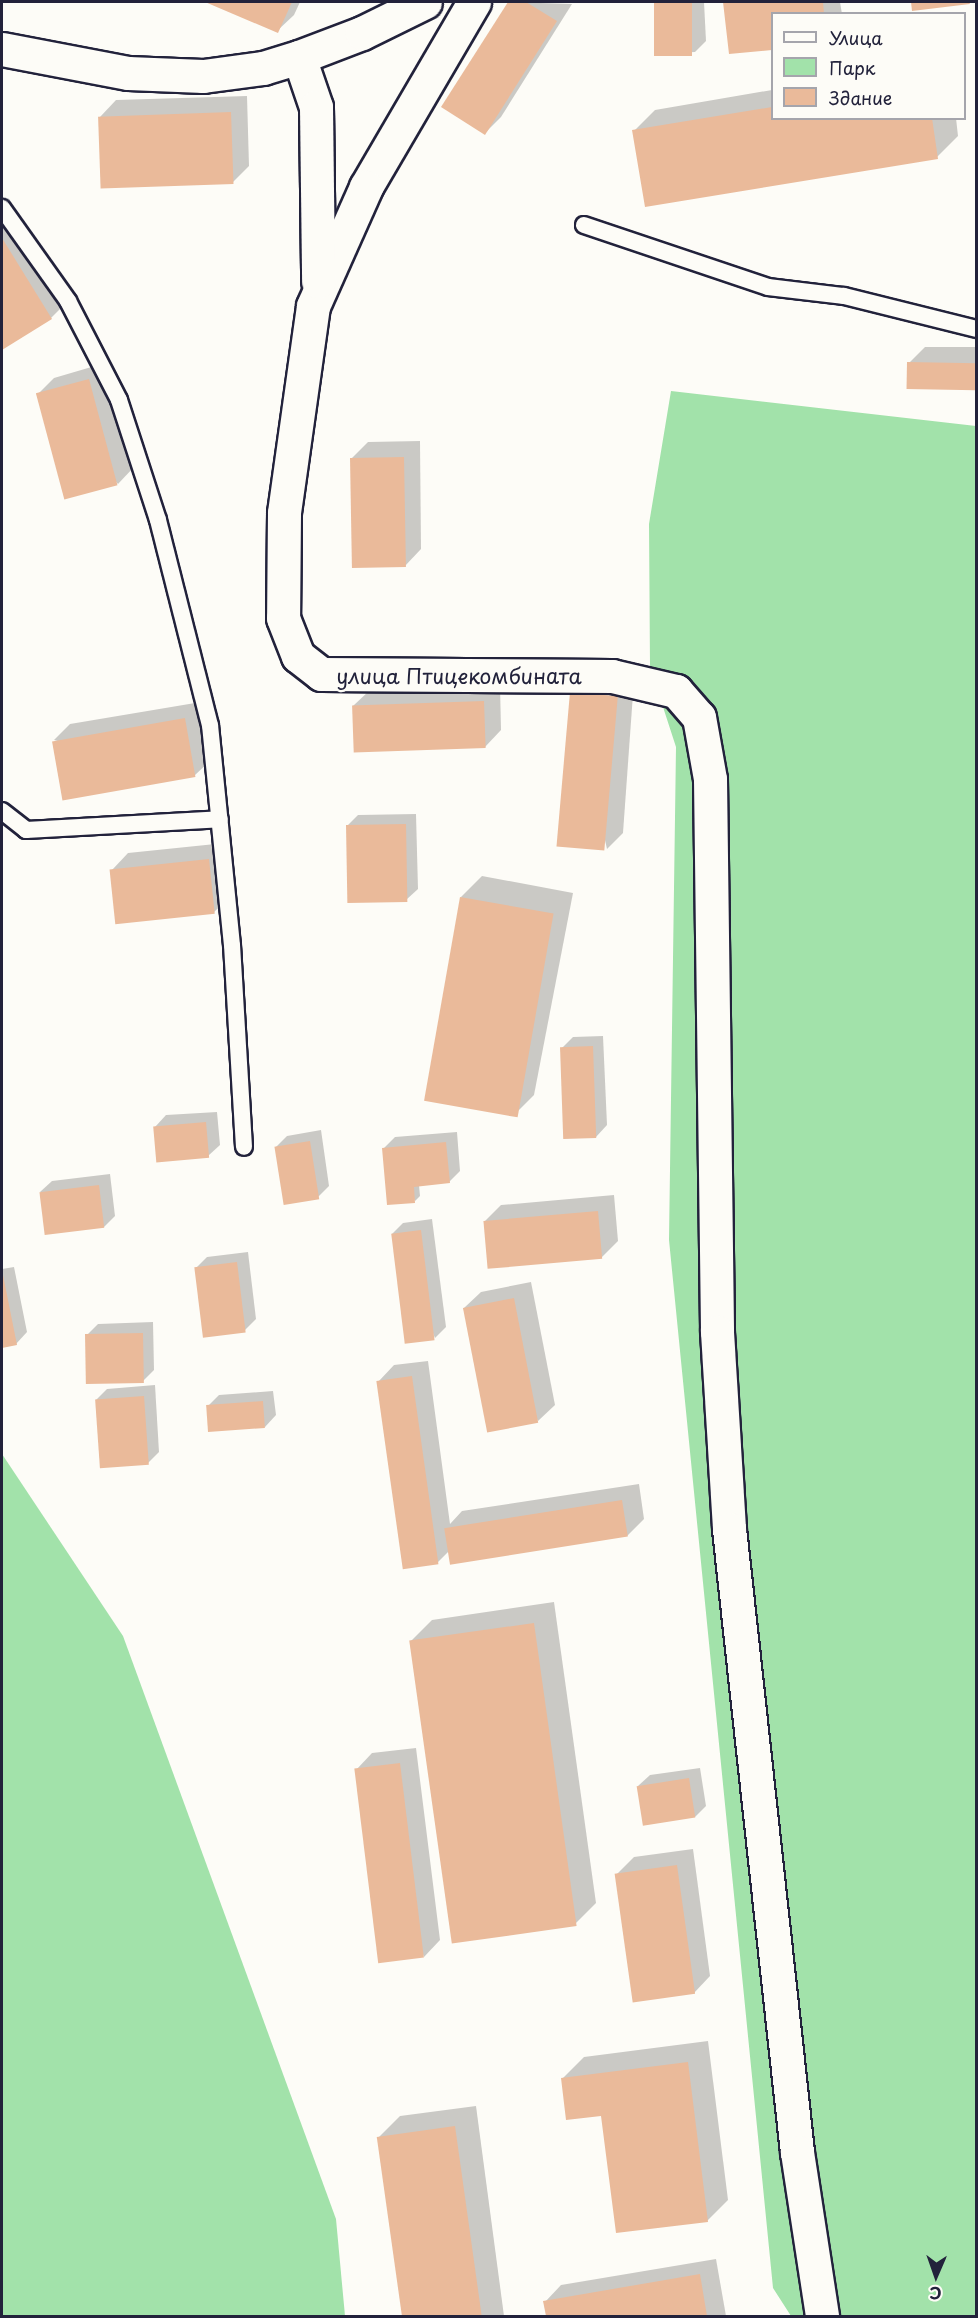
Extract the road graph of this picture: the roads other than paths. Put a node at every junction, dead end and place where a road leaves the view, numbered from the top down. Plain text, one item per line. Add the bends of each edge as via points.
1 (425, 2) edge
2 (474, 2) edge
3 (2, 49) edge
4 (299, 57) junction
5 (2, 208) edge
6 (584, 225) dead end
7 (318, 294) junction
8 (976, 329) edge
9 (2, 812) edge
10 (220, 819) junction
11 (244, 1147) dead end
12 (822, 2316) edge

1 - 4 street via 362,33
2 - 7 street, улица Птицекомбината via 366,187
3 - 4 street via 128,73 203,76 264,68
4 - 7 street via 316,107
5 - 10 lane via 68,300 119,400 158,520 210,725
6 - 8 lane via 768,287 844,296
7 - 12 street, улица Птицекомбината via 313,306 284,513 283,618 298,656 321,674 612,676 676,691 699,717 710,779 717,1321 729,1529 797,2152
9 - 10 lane via 26,830
10 - 11 lane

